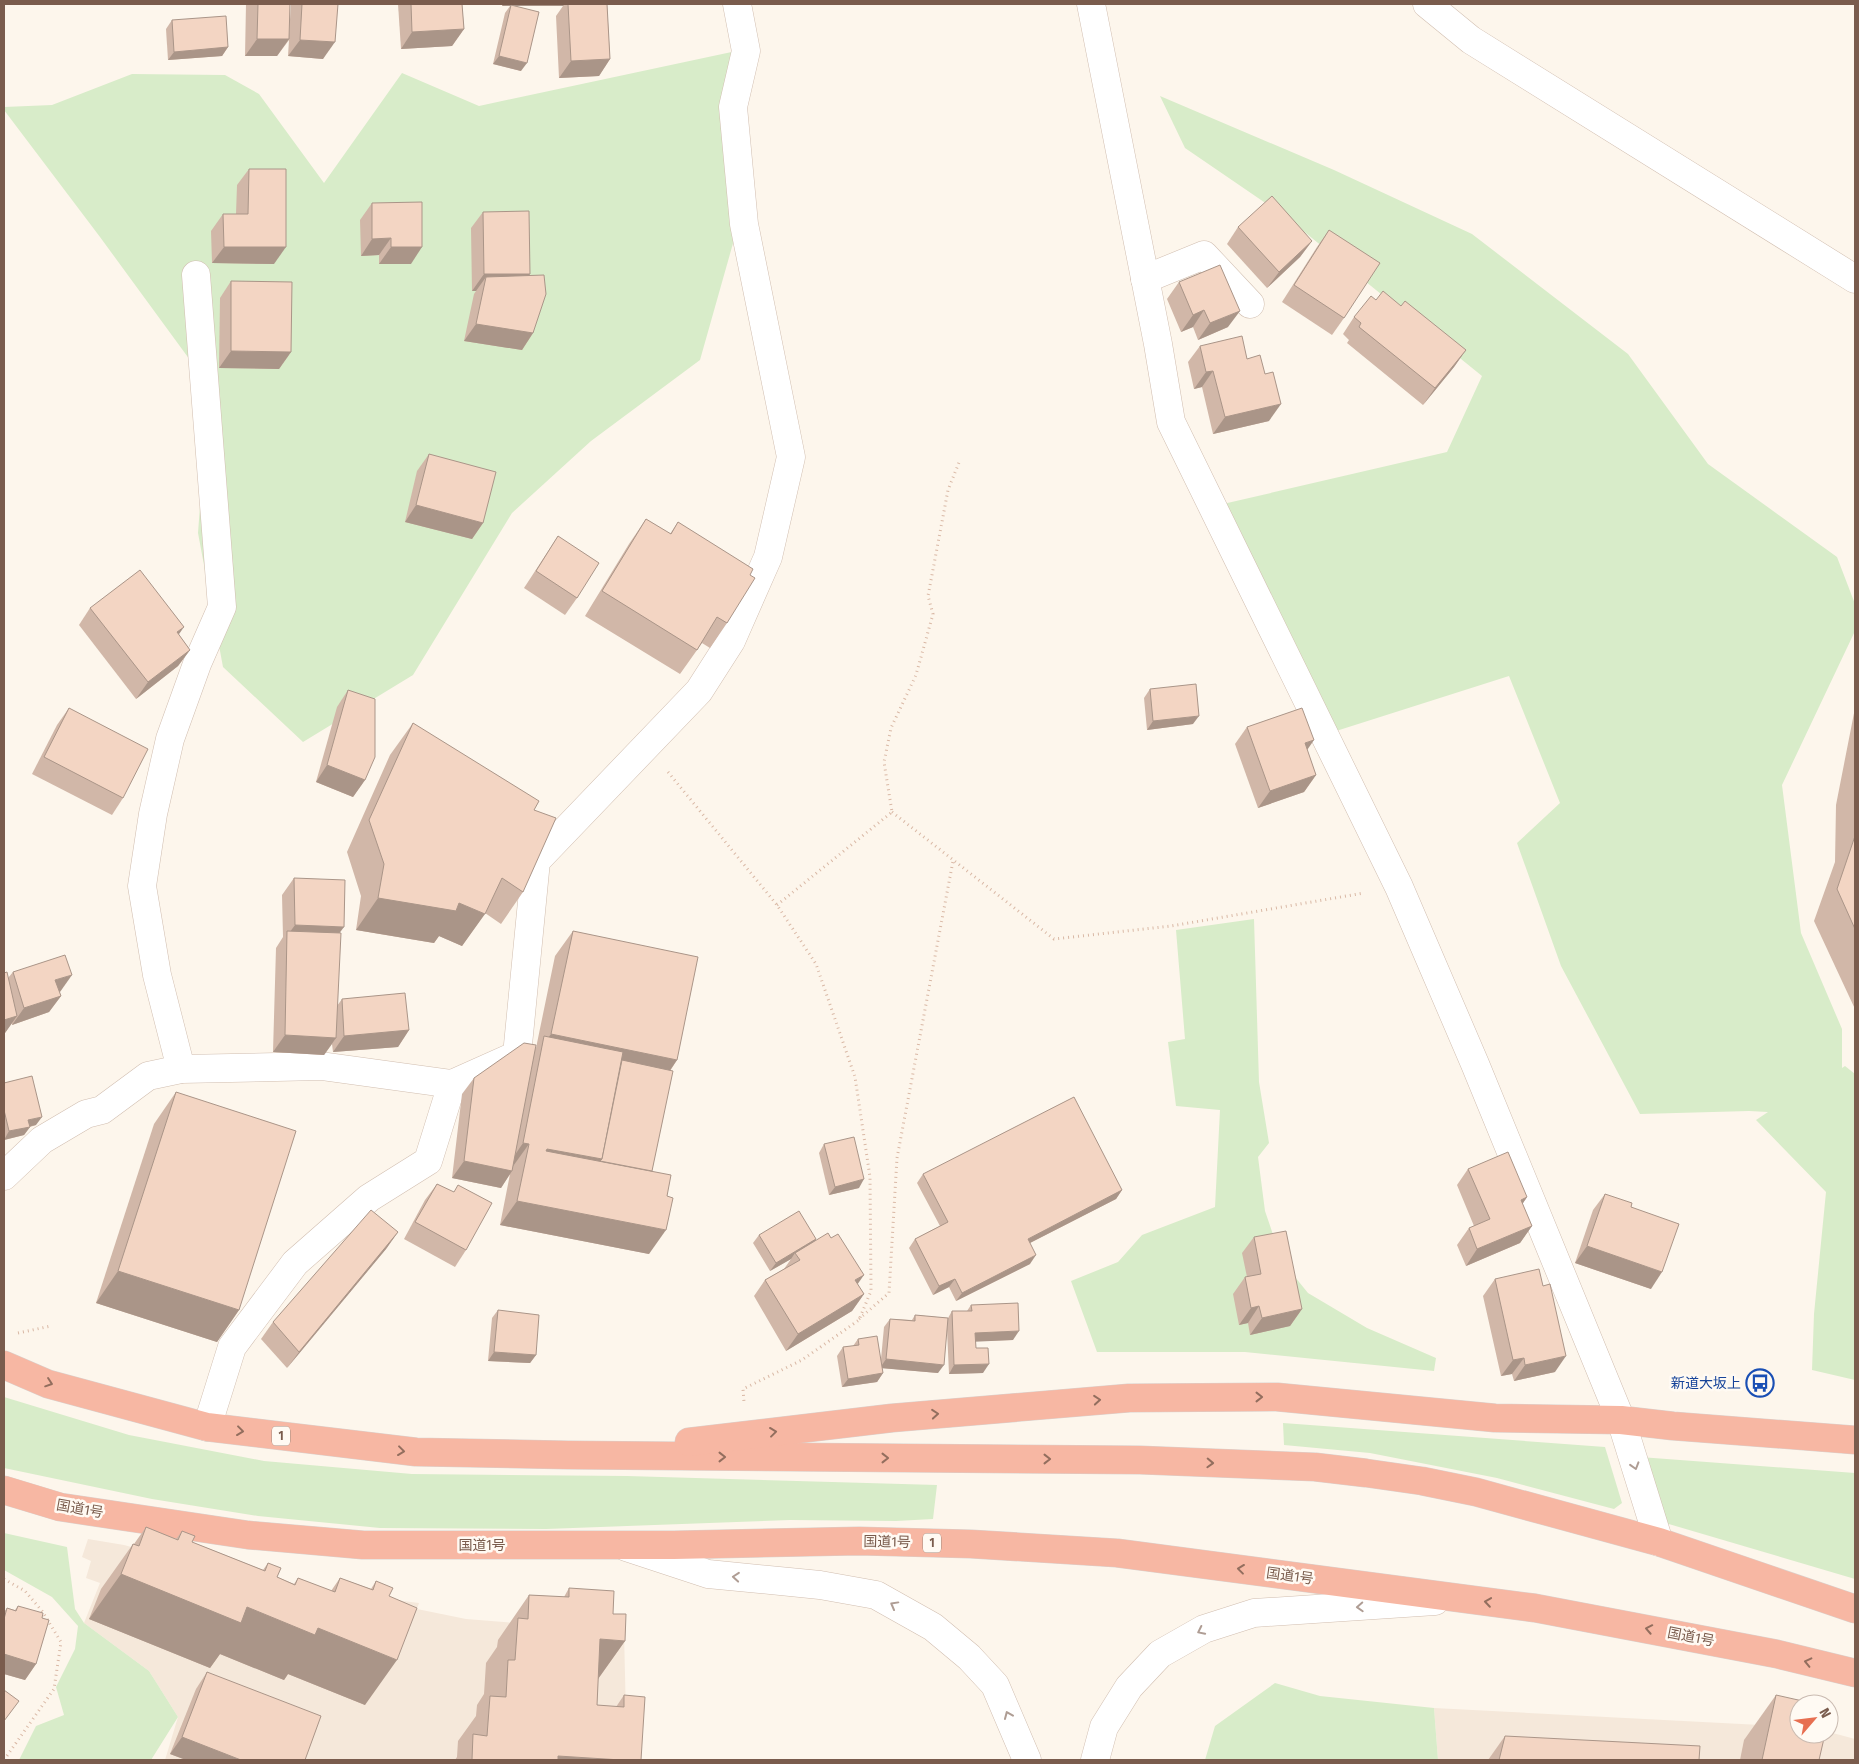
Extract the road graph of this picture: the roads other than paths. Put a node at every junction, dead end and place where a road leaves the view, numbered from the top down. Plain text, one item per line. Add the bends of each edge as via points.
1 (737, 4) edge
2 (1091, 4) edge
3 (1426, 4) edge
4 (196, 276) dead end
5 (1145, 279) junction
6 (1855, 279) edge
7 (1250, 304) dead end
8 (181, 1069) junction
9 (452, 1084) junction
10 (4, 1176) edge
11 (4, 1365) edge
12 (1620, 1420) junction
13 (207, 1427) junction
14 (1855, 1440) edge
15 (568, 1456) junction
16 (4, 1490) edge
17 (1659, 1542) junction
18 (619, 1545) junction
19 (1461, 1598) junction
20 (1855, 1609) edge
21 (1855, 1673) edge
22 (1027, 1760) edge
23 (1095, 1760) edge

1 - 9 street via 746,51 733,107 744,224 791,457 768,557 731,641 699,691 536,861 517,1055
2 - 5 street
3 - 6 street via 1471,40
4 - 8 street via 222,607 170,739 153,814 142,886 157,974
5 - 7 street via 1204,254
5 - 12 street via 1171,422 1399,887
8 - 9 street via 321,1066
8 - 10 street via 148,1076 102,1110 86,1114 42,1140
9 - 13 street via 428,1161 369,1198 295,1263 232,1347
11 -> 13 highway, 1 via 48,1384
12 - 14 highway, 1
15 -> 12 highway, 1 via 892,1418 1129,1398 1277,1397 1495,1418
12 -> 17 street
13 -> 15 highway, 1 via 416,1452
15 -> 17 highway, 1 via 1140,1460 1315,1467 1467,1490
16 - 18 highway, 国道1号 / 1 via 60,1507 257,1536 363,1545
17 - 20 highway, 1
19 -> 18 highway, 国道1号 / 1 via 1117,1554 971,1544 859,1541
22 -> 18 street via 995,1685 969,1657 933,1627 876,1595 820,1585 708,1574
21 -> 19 highway, 国道1号 / 1 via 1777,1654 1632,1626
19 -> 23 street via 1254,1613 1204,1629 1160,1654 1129,1687 1104,1727

